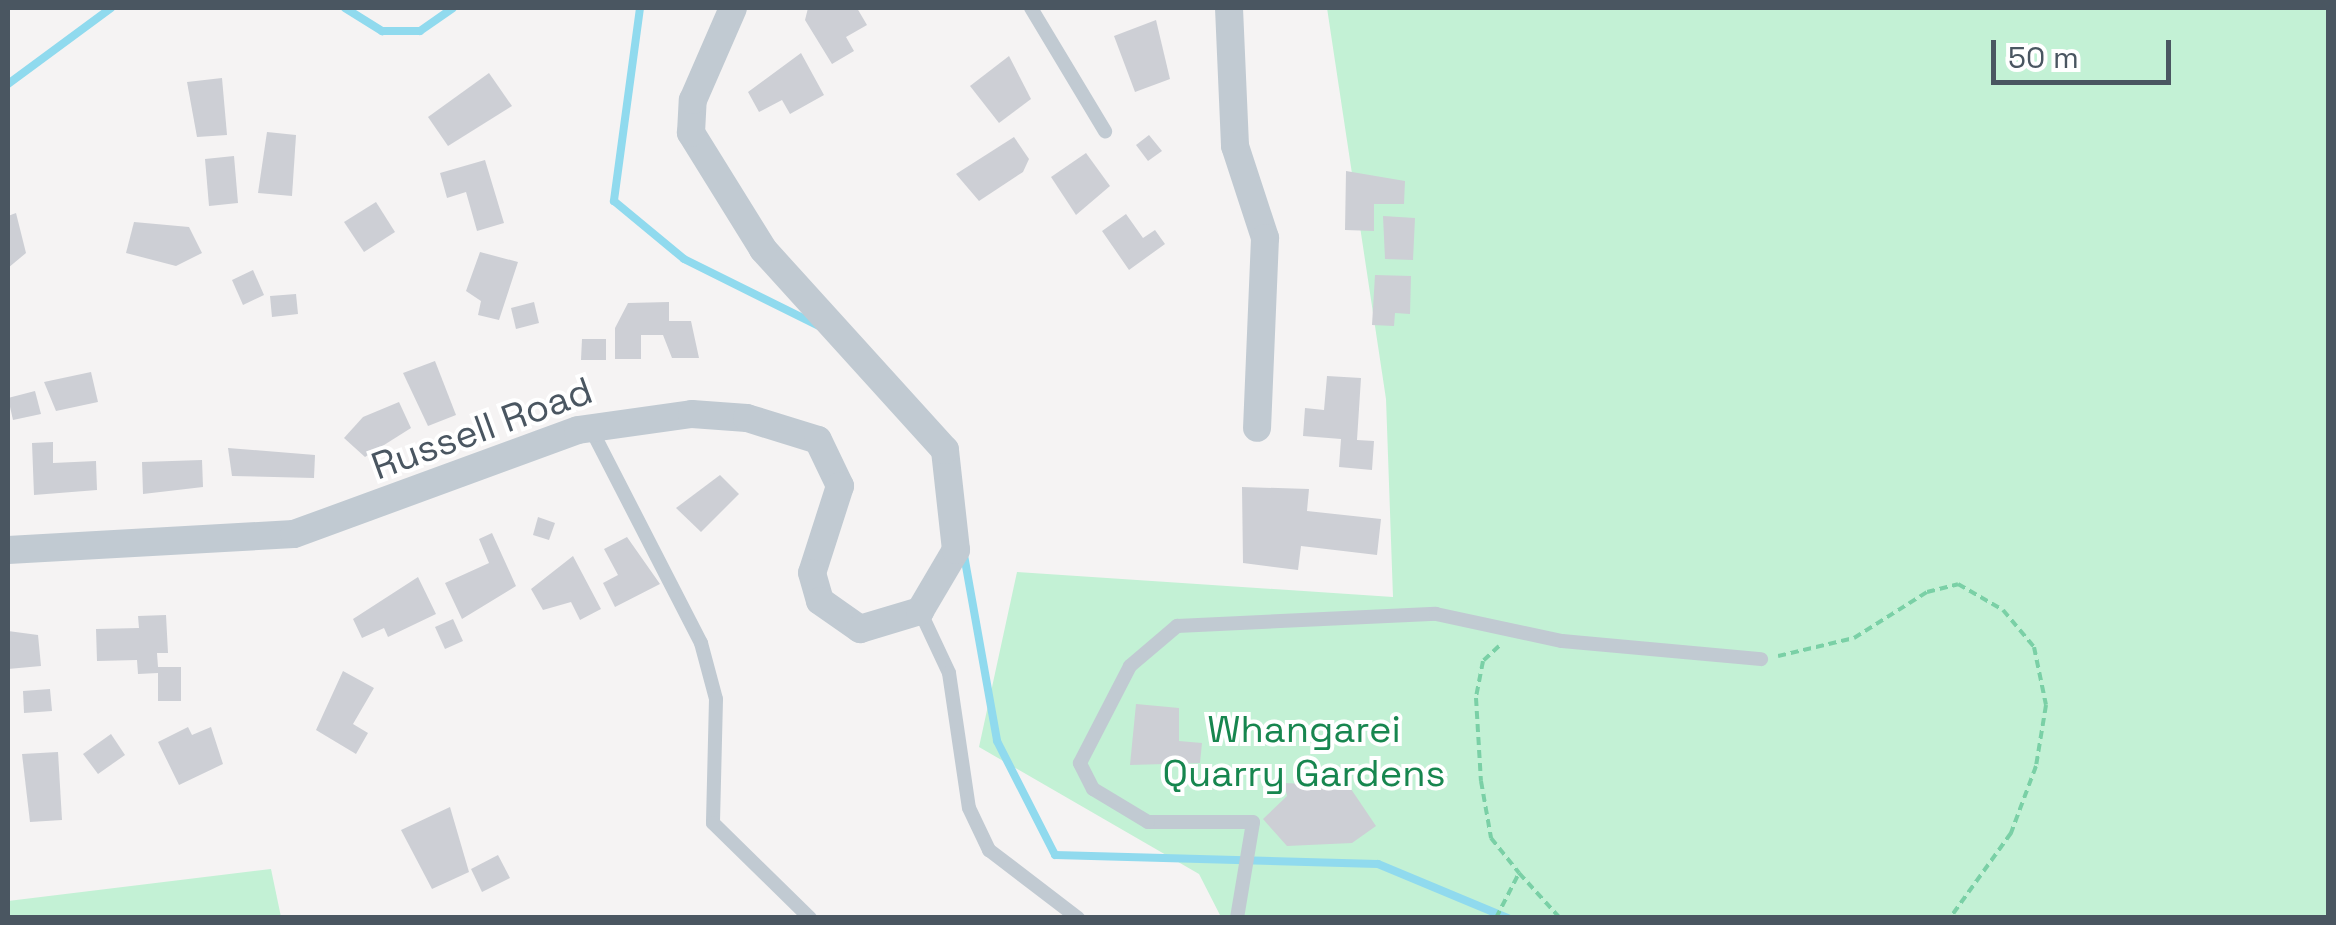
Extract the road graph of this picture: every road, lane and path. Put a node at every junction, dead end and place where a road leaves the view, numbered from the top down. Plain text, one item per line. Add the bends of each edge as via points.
1 (734, 8) edge
2 (1032, 8) edge
3 (1229, 8) edge
4 (1105, 131) dead end
5 (590, 426) junction
6 (1257, 428) dead end
7 (8, 550) edge
8 (920, 611) junction
9 (1515, 631) junction
10 (1762, 660) joint
11 (1519, 872) junction
12 (810, 918) edge
13 (1078, 918) edge
14 (1237, 918) edge
15 (1496, 918) edge
16 (1560, 918) edge
17 (1950, 918) edge

1 - 8 street via 693,100 691,133 763,249 945,450 956,550
2 - 4 lane
3 - 6 street via 1235,146 1265,238
5 - 7 street, Russell Road via 294,534
5 - 8 street, Russell Road via 692,414 747,418 818,440 840,486 812,572 820,601 860,629
5 - 12 lane via 702,643 716,699 713,823
8 - 13 lane via 949,673 969,808 988,850
9 - 10 lane
9 - 11 path via 1482,661 1476,698 1491,838
9 - 14 lane via 1436,614 1259,617 1177,626 1151,641 1095,719 1080,763 1084,778 1148,822 1253,822
10 - 17 path via 1854,638 1927,592 1958,584 2003,610 2034,647 2046,705 2036,766 2011,833
11 - 15 path
11 - 16 path

